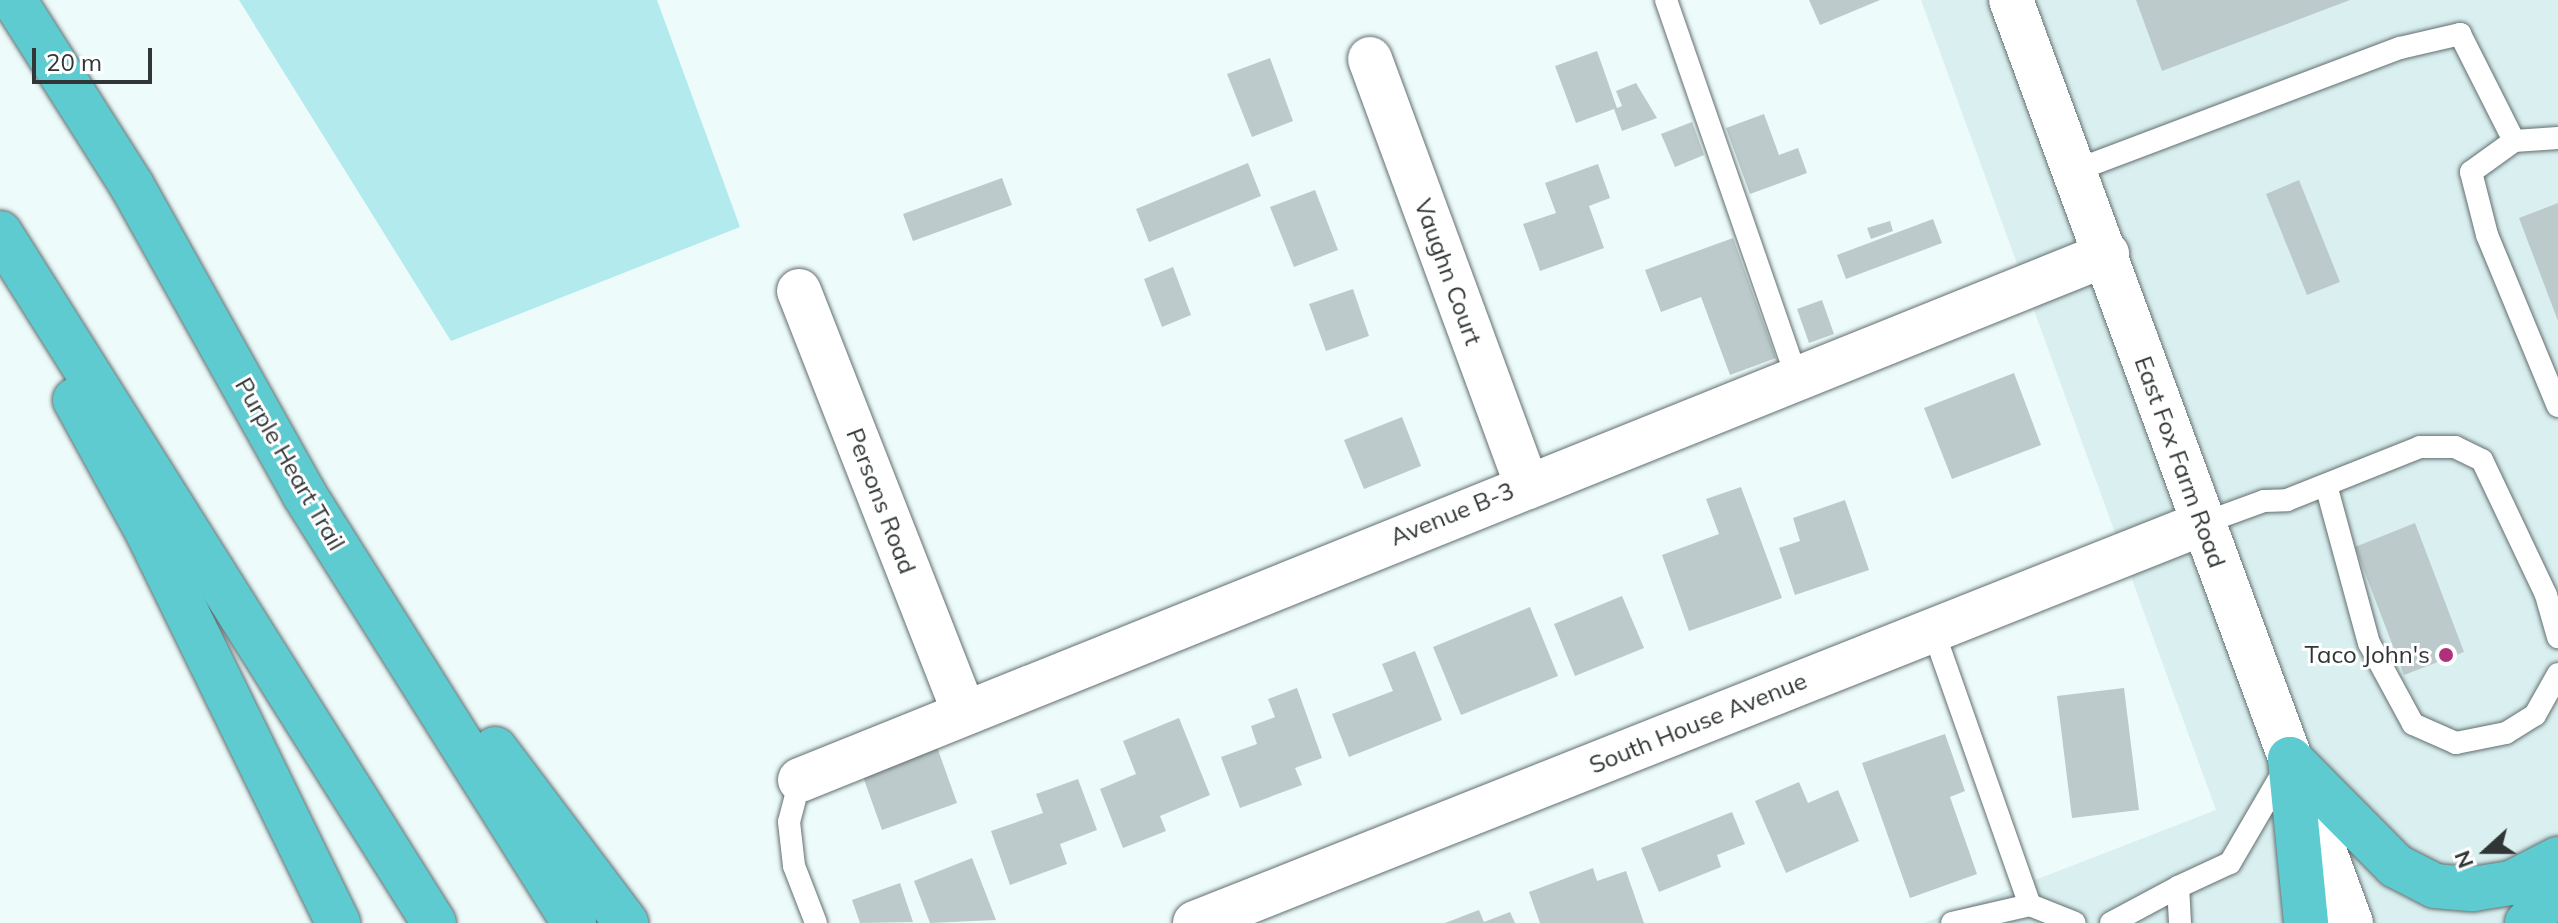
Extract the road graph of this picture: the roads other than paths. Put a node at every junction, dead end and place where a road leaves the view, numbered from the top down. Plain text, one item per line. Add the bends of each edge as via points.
1 (14, 0) edge
2 (1666, 0) edge
3 (2011, 0) edge
4 (1370, 59) dead end
5 (2558, 138) edge
6 (2514, 141) junction
7 (2074, 171) junction
8 (0, 233) edge
9 (2107, 254) junction
10 (0, 265) edge
11 (799, 291) dead end
12 (1797, 378) junction
13 (2558, 406) edge
14 (1526, 484) junction
15 (2326, 485) junction
16 (304, 494) junction
17 (2201, 524) junction
18 (1933, 630) junction
19 (2558, 637) edge
20 (2557, 683) edge
21 (964, 711) junction
22 (2290, 759) junction
23 (800, 780) joint
24 (2558, 859) edge
25 (2178, 887) junction
26 (2558, 889) edge
27 (2030, 905) junction
28 (338, 923) edge
29 (434, 923) edge
30 (574, 923) edge
31 (626, 923) edge
32 (816, 923) edge
33 (1195, 923) edge
34 (1952, 923) edge
35 (2075, 923) edge
36 (2111, 923) edge
37 (2180, 923) edge
38 (2306, 923) edge
39 (2351, 923) edge
40 (2527, 923) edge

1 - 16 highway, Purple Heart Trail via 132,186
2 - 12 lane
3 - 7 street, East Fox Farm Road
4 - 14 street, Vaughn Court
5 - 6 lane
6 - 7 lane via 2460,34 2400,48
6 - 13 lane via 2471,172 2487,235
7 - 9 street, East Fox Farm Road
8 - 29 highway
9 - 12 street, Avenue B-3
9 - 17 street, East Fox Farm Road
10 - 28 highway via 147,531
11 - 21 street, Persons Road
12 - 14 street, Avenue B-3
14 - 21 street, Avenue B-3
15 - 17 lane
15 - 19 lane via 2420,447 2455,447 2482,460 2546,595
15 - 20 lane via 2369,643 2413,724 2456,743 2506,733 2535,715
16 - 30 highway, Purple Heart Trail
16 - 31 highway
17 - 18 street, South House Avenue
17 - 22 street, East Fox Farm Road
18 - 27 lane
18 - 33 street, South House Avenue
21 - 23 street, Avenue B-3
22 - 24 highway via 2396,866 2435,886 2473,889 2511,883
22 - 25 lane via 2230,863
22 - 38 highway
22 - 39 street, East Fox Farm Road
23 - 32 lane via 789,822 794,866
25 - 36 lane
25 - 37 lane
26 - 40 highway
27 - 34 lane
27 - 35 lane

